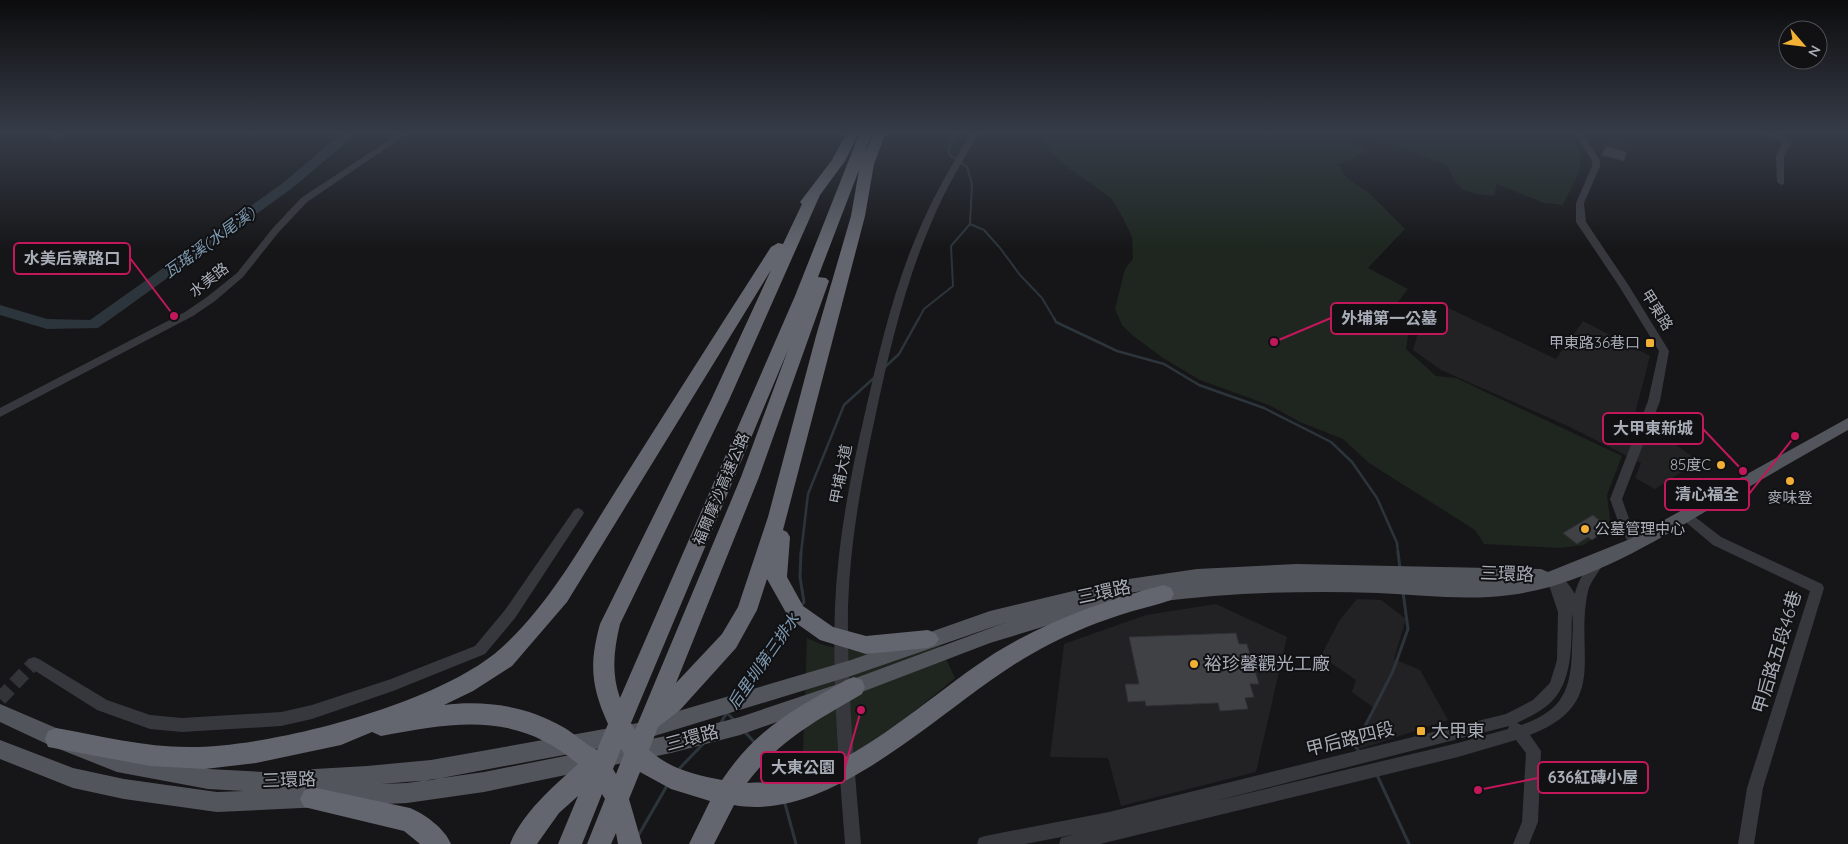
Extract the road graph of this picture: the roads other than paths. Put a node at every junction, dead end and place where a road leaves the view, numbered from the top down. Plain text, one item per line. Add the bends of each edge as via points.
1 (347, 171) edge
2 (830, 171) edge
3 (851, 171) edge
4 (864, 171) edge
5 (866, 171) edge
6 (952, 171) edge
7 (1594, 171) edge
8 (1781, 171) edge
9 (1781, 182) dead end
10 (813, 194) junction
11 (0, 413) edge
12 (1847, 425) edge
13 (789, 475) junction
14 (578, 513) dead end
15 (1686, 516) junction
16 (1636, 544) junction
17 (1599, 561) junction
18 (1552, 576) junction
19 (1519, 580) junction
20 (1164, 594) junction
21 (1579, 615) junction
22 (928, 639) junction
23 (34, 663) dead end
24 (854, 686) junction
25 (2, 713) edge
26 (1508, 720) junction
27 (638, 732) junction
28 (1519, 734) junction
29 (329, 736) junction
30 (56, 739) junction
31 (0, 749) edge
32 (600, 760) junction
33 (312, 799) junction
34 (438, 844) edge
35 (522, 844) edge
36 (570, 844) edge
37 (599, 844) edge
38 (630, 844) edge
39 (701, 844) edge
40 (853, 844) edge
41 (985, 844) edge
42 (1067, 844) edge
43 (1521, 844) edge
44 (1746, 844) edge

1 - 11 street, 水美路 via 304,200 240,276 212,299
2 - 10 highway
3 - 36 highway, 福爾摩沙高速公路 via 820,255
4 - 37 highway, 福爾摩沙高速公路 via 750,477
5 - 13 highway via 858,216
6 - 40 street, 甲埔大道 via 920,236 900,290 853,493 844,572 841,658
7 - 16 street, 甲東路 via 1580,203 1581,222 1664,351 1654,401 1616,499 1626,530
8 - 9 street
10 - 20 highway via 720,400 610,624 603,654 603,675 622,733 641,759 658,772 680,781 730,795 776,794 816,783 849,768 886,745 964,685 1042,636 1085,617
10 - 29 highway via 560,596 528,632 504,658 472,679
12 - 15 main road, 三環路
13 - 22 highway via 777,578 796,612 827,634 866,645
13 - 27 highway via 761,573 747,610 729,641 672,703
14 - 23 street via 510,614 480,650 393,685 312,712 281,719 182,725 150,722 102,704
15 - 16 main road, 三環路
15 - 44 street, 甲后路五段46巷 via 1717,541 1817,588 1755,788
16 - 17 main road, 三環路
17 - 18 main road, 三環路
17 - 21 street via 1582,591
18 - 19 main road, 三環路
18 - 21 street via 1569,595
18 - 26 street, 甲后路四段 via 1565,612 1564,660 1556,686 1538,705
19 - 20 main road, 三環路 via 1490,589 1298,584
19 - 22 main road, 三環路 via 1297,571 1197,576 1106,590 990,619
20 - 24 main road, 三環路 via 1105,603 1050,617 988,636
21 - 28 street via 1577,681 1569,700 1553,718
22 - 27 main road, 三環路 via 851,668
24 - 32 main road, 三環路 via 740,726
24 - 39 highway via 771,739 746,765 726,793
25 - 30 main road, 三環路
26 - 28 street
26 - 41 street, 甲后路四段 via 1109,820
27 - 30 main road, 三環路 via 431,770 263,782 208,779 117,763
27 - 32 main road
28 - 42 street
28 - 43 street via 1534,751 1530,822
29 - 30 highway via 258,752 203,758 119,750
29 - 38 highway via 434,716 476,713 510,716 535,724 576,747 596,766 614,794 624,817
31 - 33 main road, 三環路 via 74,778 124,789 217,802
32 - 33 main road, 三環路 via 407,793
32 - 35 highway via 551,805
33 - 34 highway via 410,820

